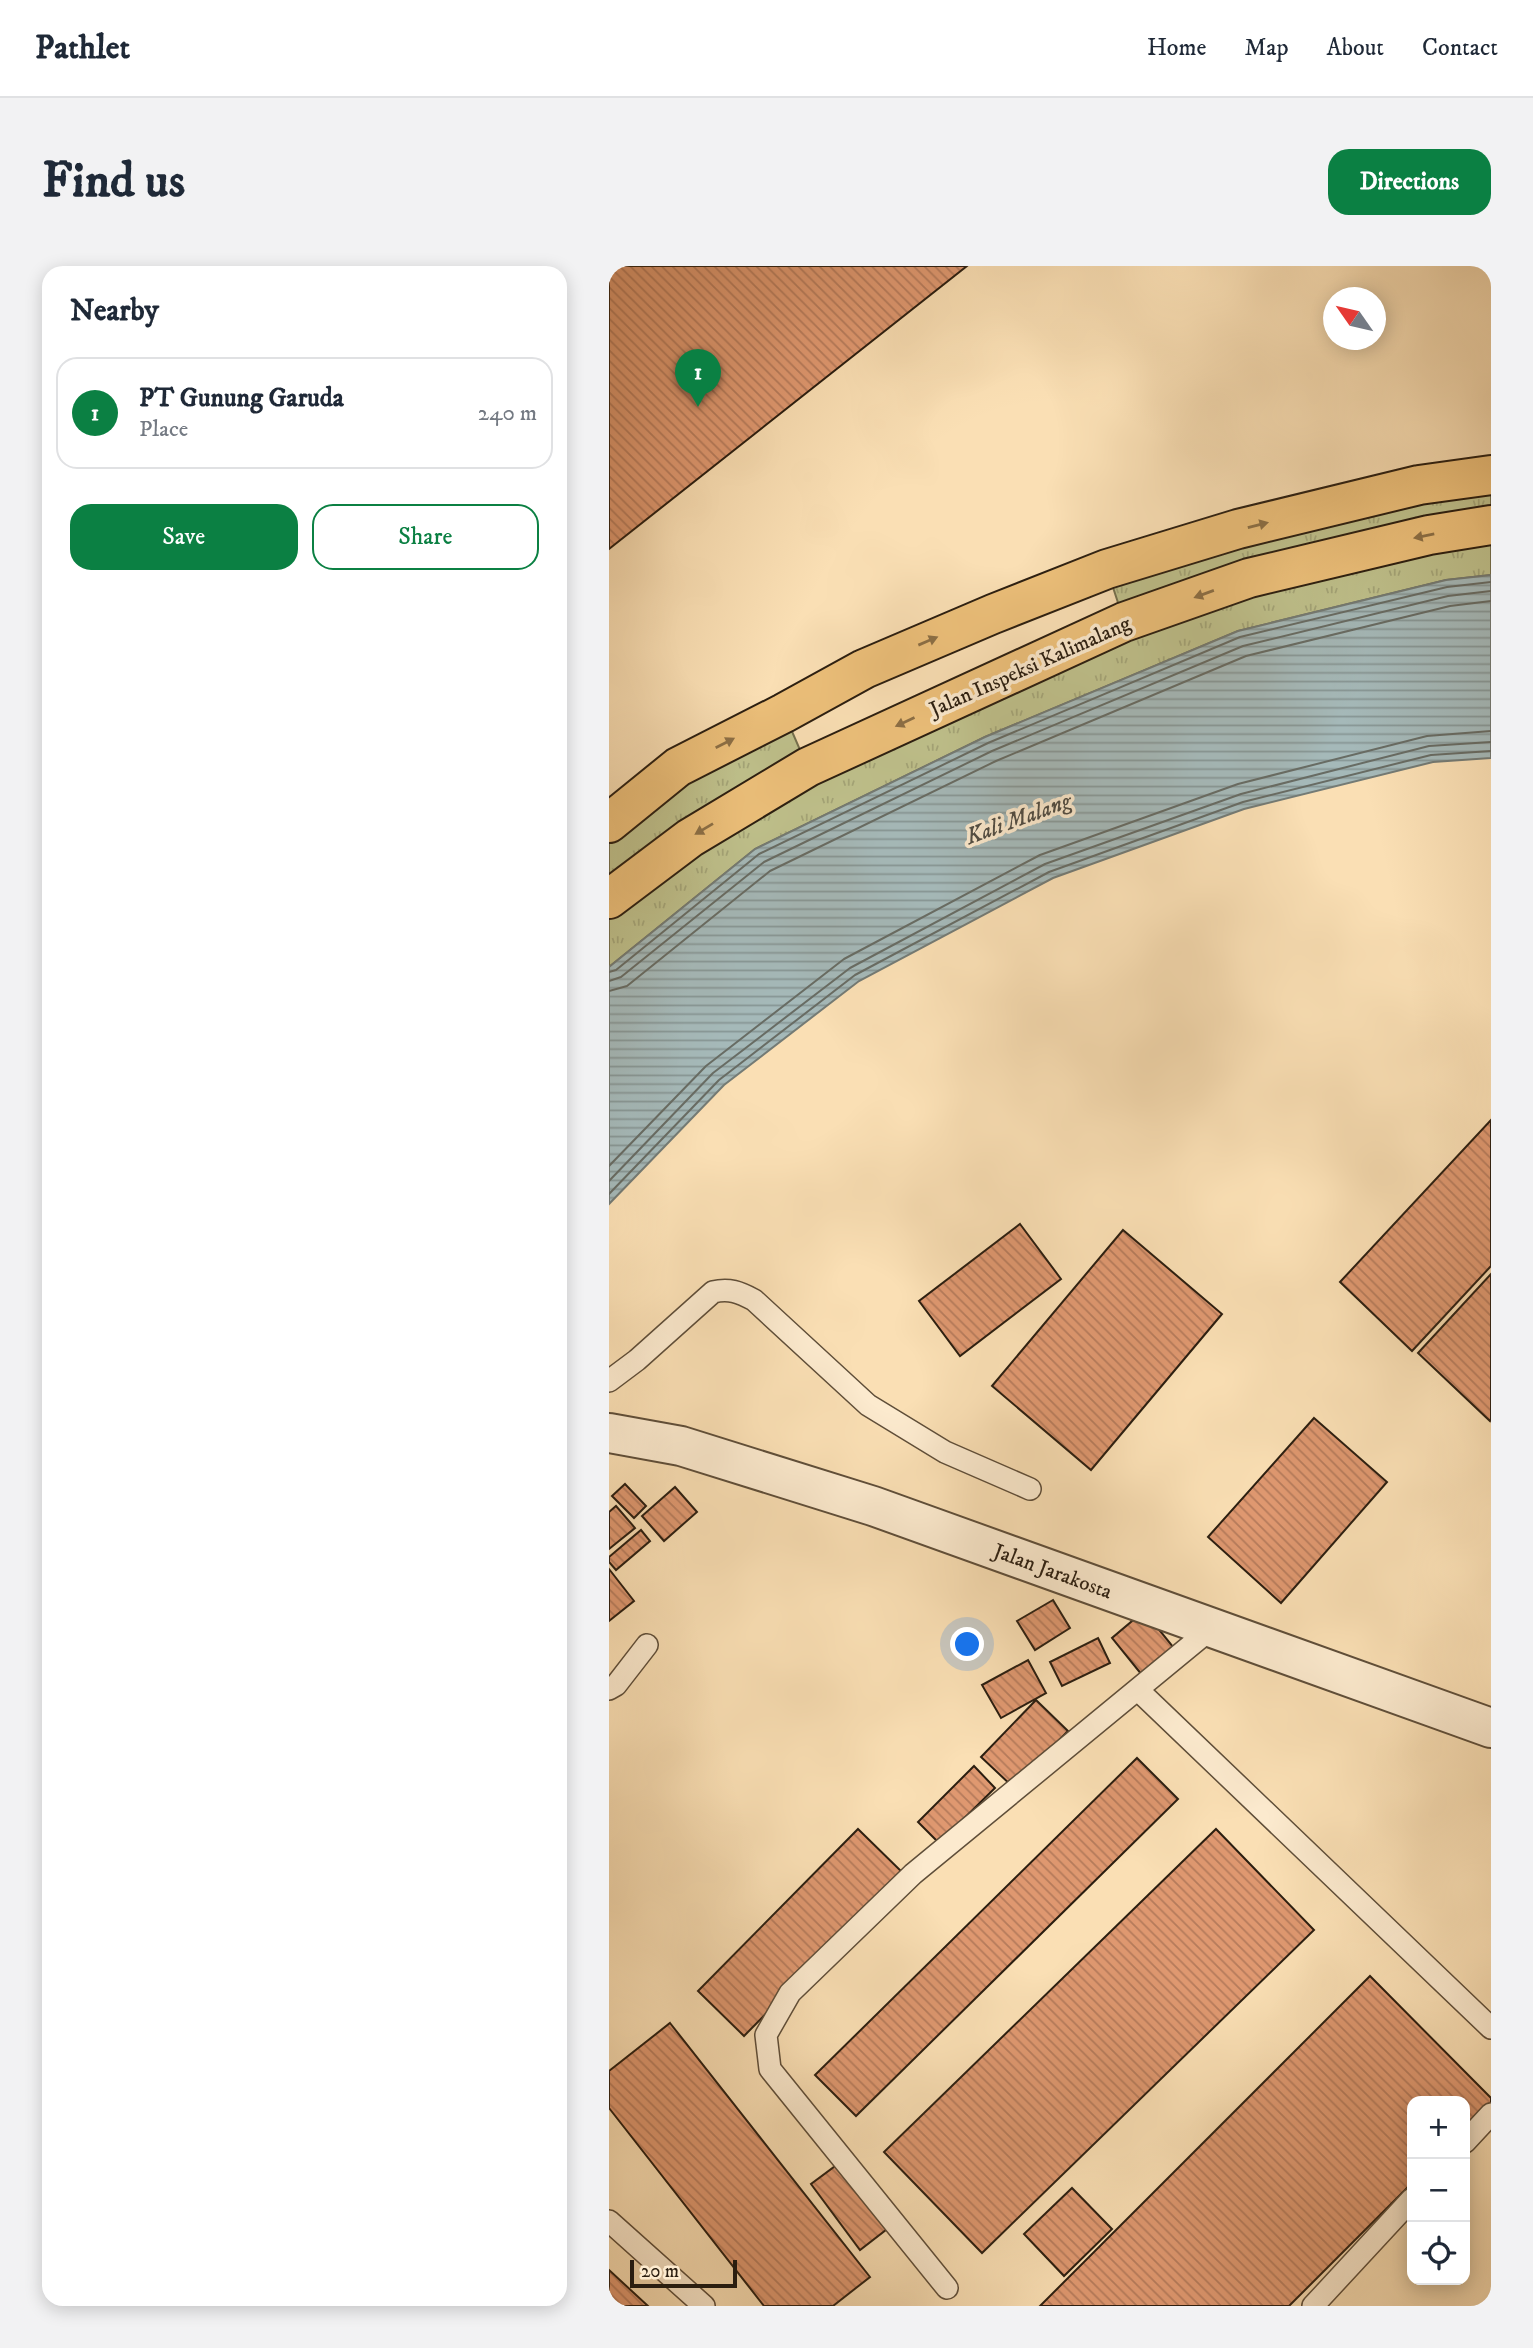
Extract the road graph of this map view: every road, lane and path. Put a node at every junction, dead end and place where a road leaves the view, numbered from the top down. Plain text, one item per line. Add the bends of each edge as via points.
1 (1491, 475) edge
2 (1491, 525) edge
3 (1107, 569) junction
4 (1124, 622) junction
5 (784, 713) junction
6 (808, 767) junction
7 (609, 823) edge
8 (609, 899) edge
9 (609, 1381) edge
10 (609, 1433) edge
11 (1030, 1489) dead end
12 (1212, 1628) junction
13 (647, 1645) dead end
14 (609, 1689) edge
15 (1138, 1690) junction
16 (1491, 1728) edge
17 (1491, 2028) edge
18 (1491, 2114) edge
19 (1470, 2137) edge
20 (1407, 2204) edge
21 (609, 2221) edge
22 (947, 2288) dead end
23 (704, 2306) edge
24 (1313, 2306) edge

3 -> 1 main road via 1238,529 1419,485
2 -> 4 main road, Jalan Inspeksi Kalimalang via 1249,578
3 - 4 main road
5 -> 3 main road via 864,669
4 -> 6 main road, Jalan Inspeksi Kalimalang
5 - 6 main road
7 -> 5 main road via 678,767
6 -> 8 main road, Jalan Inspeksi Kalimalang via 690,838
9 - 11 lane via 713,1292 739,1292 754,1300 868,1405 945,1452
10 - 12 street, Jalan Jarakosta via 681,1446 873,1506
12 - 15 lane
12 - 16 street, Jalan Jarakosta
13 - 14 lane
15 - 17 lane
15 - 22 lane via 912,1874 790,1993 767,2035 770,2069
18 - 19 lane
20 - 24 lane
21 - 23 lane

